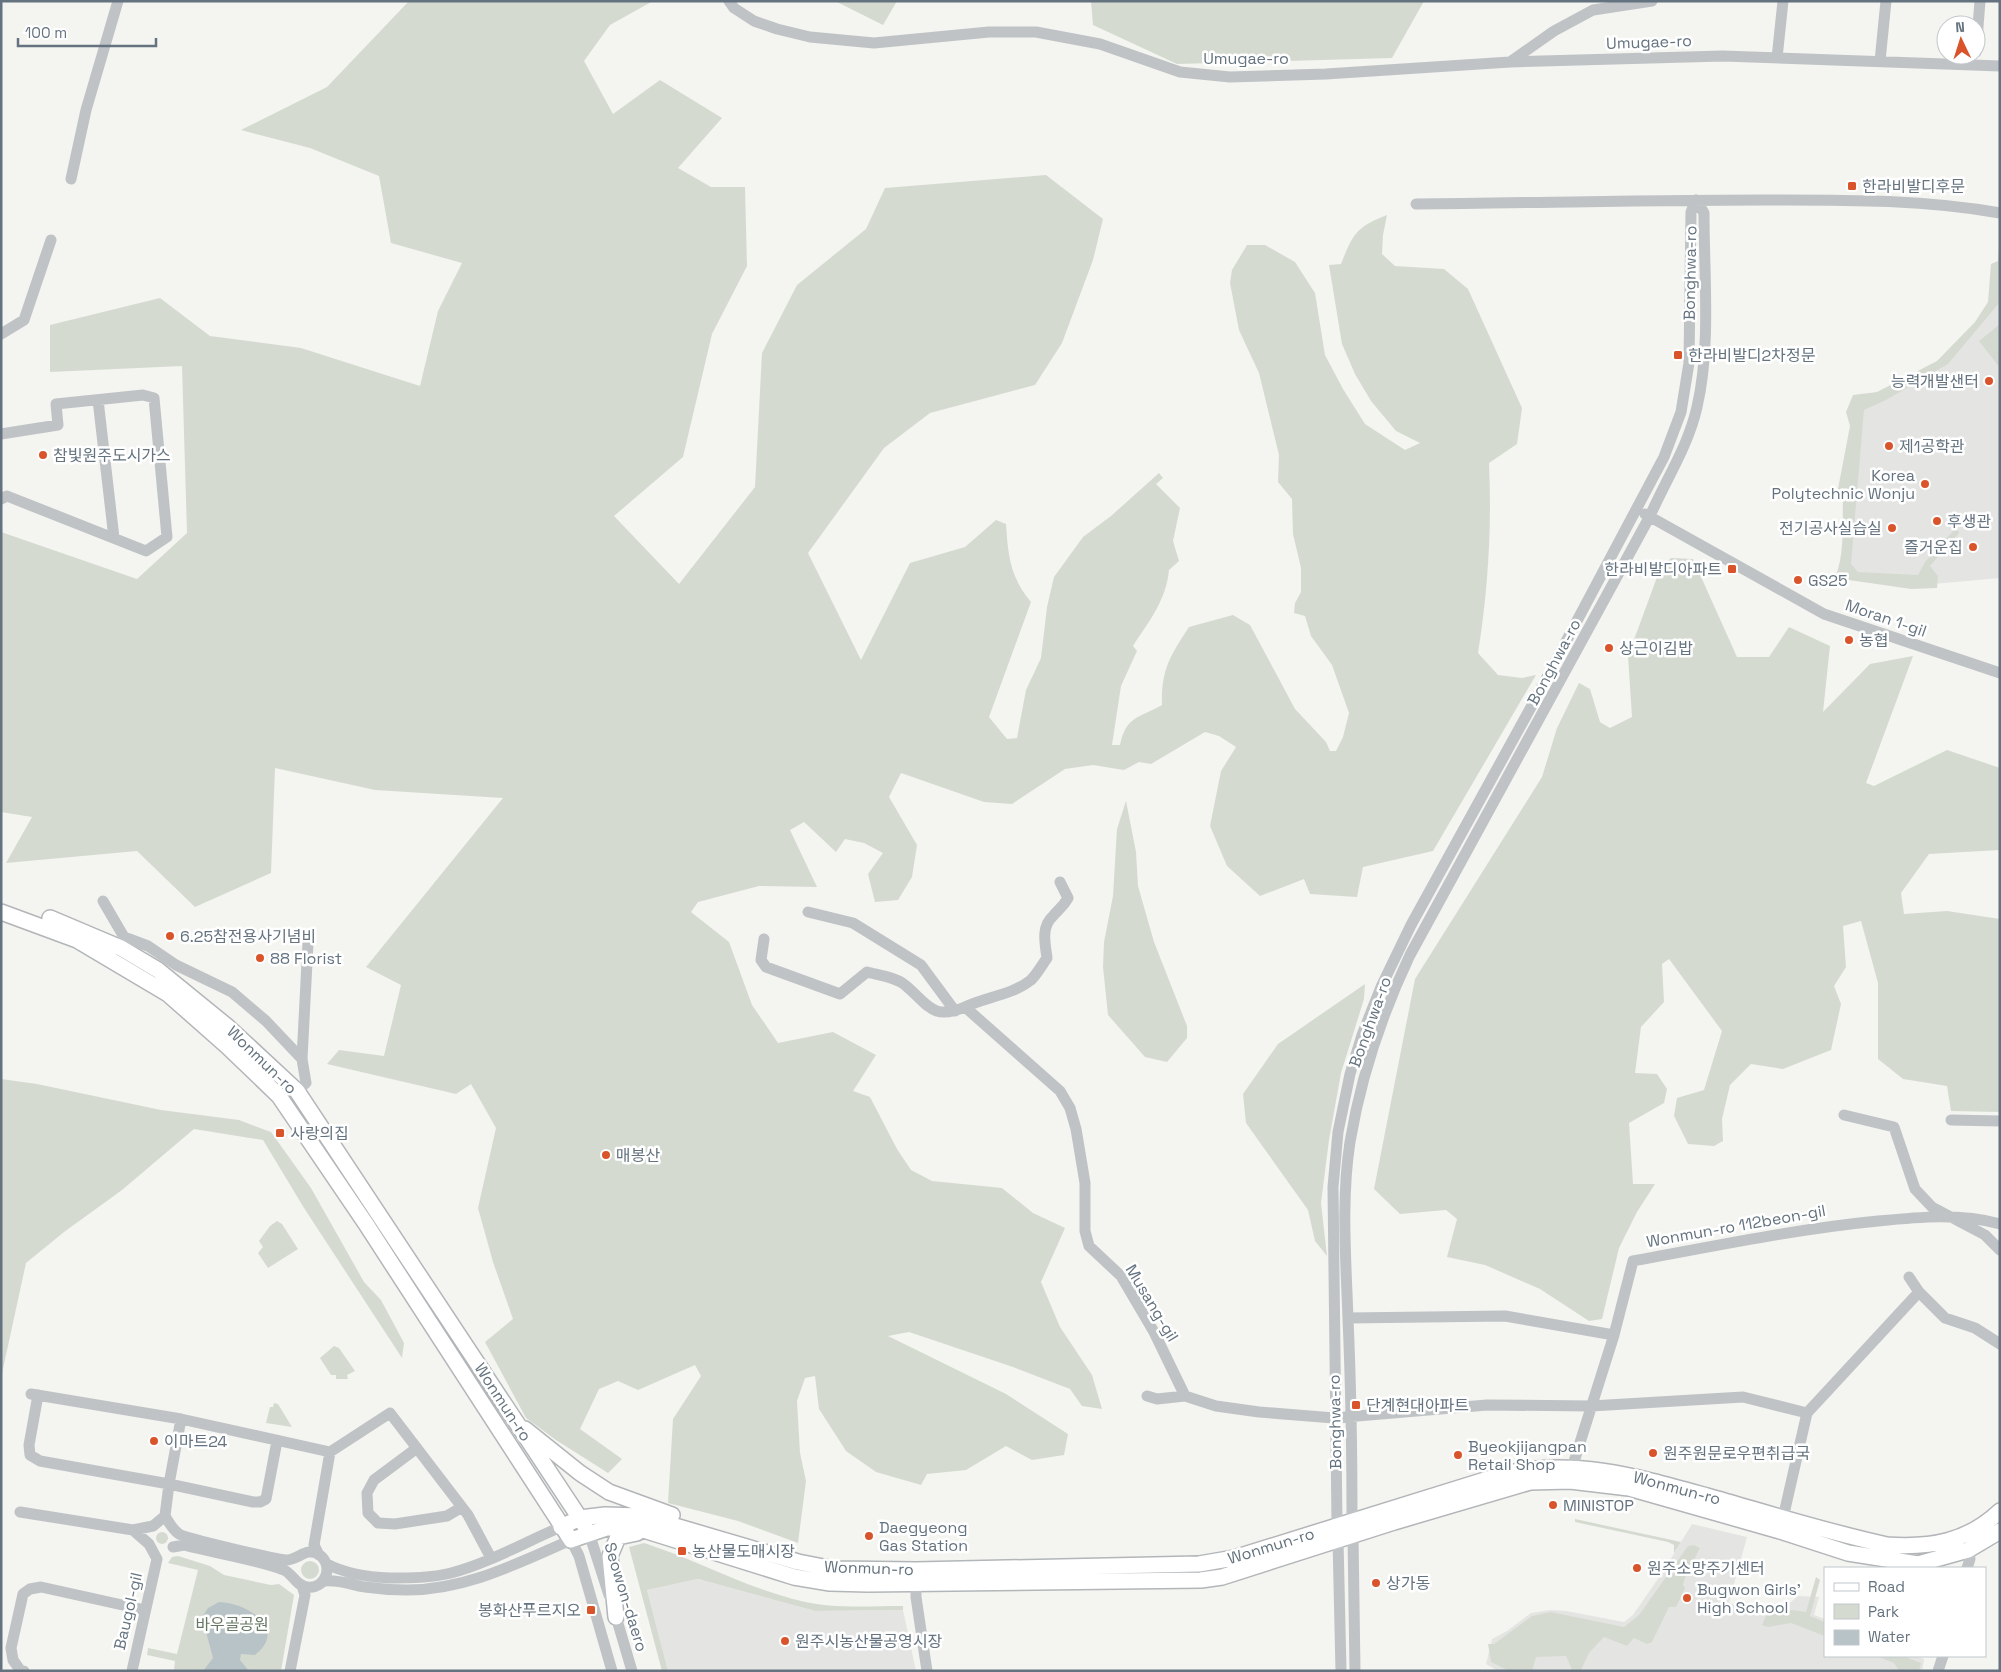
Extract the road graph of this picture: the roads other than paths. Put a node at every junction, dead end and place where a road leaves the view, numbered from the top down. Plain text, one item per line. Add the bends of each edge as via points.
1 (118, 1) edge
2 (730, 1) edge
3 (1783, 1) edge
4 (1886, 1) edge
5 (1980, 1) edge
6 (1651, 2) edge
7 (1979, 15) edge
8 (1778, 58) junction
9 (1936, 59) edge
10 (1880, 61) junction
11 (1510, 62) junction
12 (1986, 62) edge
13 (2000, 66) edge
14 (71, 179) dead end
15 (1696, 200) junction
16 (1416, 204) dead end
17 (2000, 213) edge
18 (51, 240) dead end
19 (1, 334) edge
20 (98, 400) junction
21 (1, 434) edge
22 (1, 499) edge
23 (1635, 510) junction
24 (1650, 516) junction
25 (114, 538) junction
26 (2000, 673) edge
27 (1060, 882) dead end
28 (1, 901) edge
29 (102, 901) dead end
30 (1, 912) edge
31 (808, 912) dead end
32 (764, 939) dead end
33 (123, 943) junction
34 (308, 943) dead end
35 (960, 1009) junction
36 (302, 1059) junction
37 (297, 1091) junction
38 (1844, 1115) dead end
39 (1951, 1120) dead end
40 (2000, 1121) edge
41 (1948, 1216) junction
42 (2000, 1224) edge
43 (2000, 1250) edge
44 (1909, 1277) dead end
45 (1919, 1292) junction
46 (1348, 1318) junction
47 (1614, 1335) junction
48 (2000, 1344) edge
49 (1147, 1396) dead end
50 (1184, 1396) junction
51 (1591, 1406) junction
52 (1808, 1413) junction
53 (1352, 1417) junction
54 (1334, 1418) junction
55 (181, 1419) junction
56 (512, 1419) junction
57 (277, 1441) junction
58 (417, 1448) junction
59 (330, 1452) junction
60 (1571, 1474) junction
61 (169, 1484) junction
62 (462, 1507) junction
63 (2000, 1511) edge
64 (20, 1512) dead end
65 (580, 1518) junction
66 (1345, 1522) junction
67 (1781, 1524) junction
68 (164, 1525) junction
69 (561, 1527) junction
70 (133, 1530) junction
71 (2000, 1531) edge
72 (589, 1533) junction
73 (658, 1534) junction
74 (1963, 1535) junction
75 (1353, 1536) junction
76 (571, 1540) junction
77 (1338, 1540) junction
78 (150, 1546) junction
79 (1968, 1550) junction
80 (165, 1553) junction
81 (320, 1554) junction
82 (300, 1555) junction
83 (491, 1558) junction
84 (798, 1562) junction
85 (1967, 1567) edge
86 (916, 1577) junction
87 (324, 1581) junction
88 (304, 1587) junction
89 (145, 1610) junction
90 (616, 1617) junction
91 (1943, 1657) edge
92 (24, 1671) edge
93 (132, 1671) edge
94 (290, 1671) edge
95 (612, 1671) edge
96 (632, 1671) edge
97 (927, 1671) edge
98 (1341, 1671) edge
99 (1355, 1671) edge
100 (1938, 1671) edge

1 - 14 street via 86,110
2 - 11 street, Umugae-ro via 734,8 754,20 777,30 810,37 874,42 989,32 1036,32 1100,44 1180,72 1222,76 1326,74
3 - 8 street
4 - 10 street
5 - 7 street
6 - 11 street via 1593,10
8 - 10 street, Umugae-ro
8 - 11 street, Umugae-ro via 1723,56
9 - 10 street, Umugae-ro
12 - 13 street, Umugae-ro
15 - 16 street
15 - 17 street via 1886,200
15 - 23 street, Bonghwa-ro via 1691,212 1689,363 1681,412 1664,456
15 - 24 street, Bonghwa-ro via 1704,213 1702,379 1697,408 1683,451
18 - 19 street via 24,320
20 - 21 street via 56,404 58,425
20 - 25 street
20 - 25 street via 143,395 154,398 167,537 146,551
22 - 25 street via 7,496
23 - 24 street, Moran 1-gil
23 - 54 street, Bonghwa-ro via 1411,925 1362,1035 1338,1132 1333,1188
24 - 26 street, Moran 1-gil via 1824,614
24 - 46 street, Bonghwa-ro via 1448,884 1391,995 1374,1040 1350,1143 1344,1240
27 - 35 street via 1068,898 1047,924 1044,936 1047,958 1032,979 1005,993
28 - 33 main road, Wonmun-ro
29 - 33 street
30 - 69 main road, Wonmun-ro via 77,940 168,994 279,1096 366,1224
31 - 35 street, Musang-gil via 853,923 921,965
32 - 35 street via 761,960 766,967 840,994 867,972 904,983 915,996 936,1011 949,1014
33 - 36 street via 148,946 176,965 232,992 266,1021
33 - 37 main road, Wonmun-ro via 240,1037
34 - 36 street
35 - 50 street, Musang-gil via 1060,1091 1070,1108 1085,1183 1085,1231 1089,1246 1121,1276 1154,1332
36 - 37 street via 306,1083
37 - 56 main road, Wonmun-ro
38 - 41 street via 1894,1127 1914,1190 1932,1207
39 - 40 street
41 - 42 street, Wonmun-ro 112beon-gil via 1980,1218
41 - 43 street via 1985,1235
41 - 47 street, Wonmun-ro 112beon-gil via 1838,1225 1633,1261
44 - 45 street
45 - 48 street via 1945,1318 1975,1328
45 - 52 street
46 - 47 street via 1505,1316
46 - 53 street, Bonghwa-ro
47 - 51 street, Wonmun-ro 112beon-gil
49 - 50 street via 1157,1399
50 - 54 street via 1242,1410
51 - 52 street via 1743,1396
51 - 53 street via 1487,1406
51 - 60 street, Wonmun-ro 112beon-gil
52 - 67 street
53 - 54 street
53 - 66 street, Bonghwa-ro
54 - 66 street, Bonghwa-ro
55 - 57 street
55 - 61 street
55 - 61 street via 35,1395 30,1455 40,1461
56 - 65 main road, Wonmun-ro
56 - 84 main road via 609,1492
57 - 59 street
57 - 61 street via 266,1499 260,1502
58 - 59 street via 390,1413
58 - 62 street
58 - 62 street via 374,1480 367,1493 368,1513 378,1522 395,1524 447,1516
59 - 81 street
60 - 66 main road, Wonmun-ro via 1526,1468
60 - 67 main road, Wonmun-ro
60 - 75 main road, Wonmun-ro via 1530,1482
61 - 68 street
62 - 83 street
63 - 74 main road, Wonmun-ro
64 - 70 street
65 - 69 main road
65 - 72 main road
65 - 84 main road, Wonmun-ro via 641,1516
66 - 75 main road
66 - 77 main road, Bonghwa-ro
66 - 86 main road, Wonmun-ro via 1234,1558 1208,1563
67 - 74 main road, Wonmun-ro via 1887,1545 1934,1545
67 - 79 main road, Wonmun-ro via 1848,1553 1918,1564
68 - 70 street
68 - 78 street via 148,1534
68 - 80 street, Baugol-gil via 176,1539
68 - 82 street via 185,1537 286,1560
69 - 76 main road, Wonmun-ro
69 - 83 street
70 - 78 street
71 - 79 main road, Wonmun-ro
72 - 73 main road, Wonmun-ro via 607,1528 634,1527
72 - 76 main road, Wonmun-ro
72 - 90 street, Seowon-daero
73 - 86 main road, Wonmun-ro via 794,1577 830,1582
73 - 90 main road via 631,1533 618,1537 611,1549
74 - 79 main road
75 - 77 main road, Wonmun-ro
75 - 99 street
76 - 87 street via 493,1573 448,1587 405,1590
76 - 95 street, Seowon-daero
77 - 86 main road, Wonmun-ro via 1222,1577 1201,1580
77 - 98 street, Bonghwa-ro
78 - 80 street
79 - 85 street
80 - 88 street via 184,1545 289,1572
80 - 89 street, Baugol-gil
81 - 82 street
81 - 83 street via 357,1575 411,1578 451,1573
81 - 87 street via 327,1576
82 - 88 street via 292,1567
84 - 86 main road, Wonmun-ro
86 - 97 street, Wonmun-ro
87 - 88 street
88 - 94 street
89 - 92 street via 41,1587 30,1589 23,1594 11,1648 13,1660
89 - 93 street, Baugol-gil
90 - 96 street, Seowon-daero
91 - 100 street

